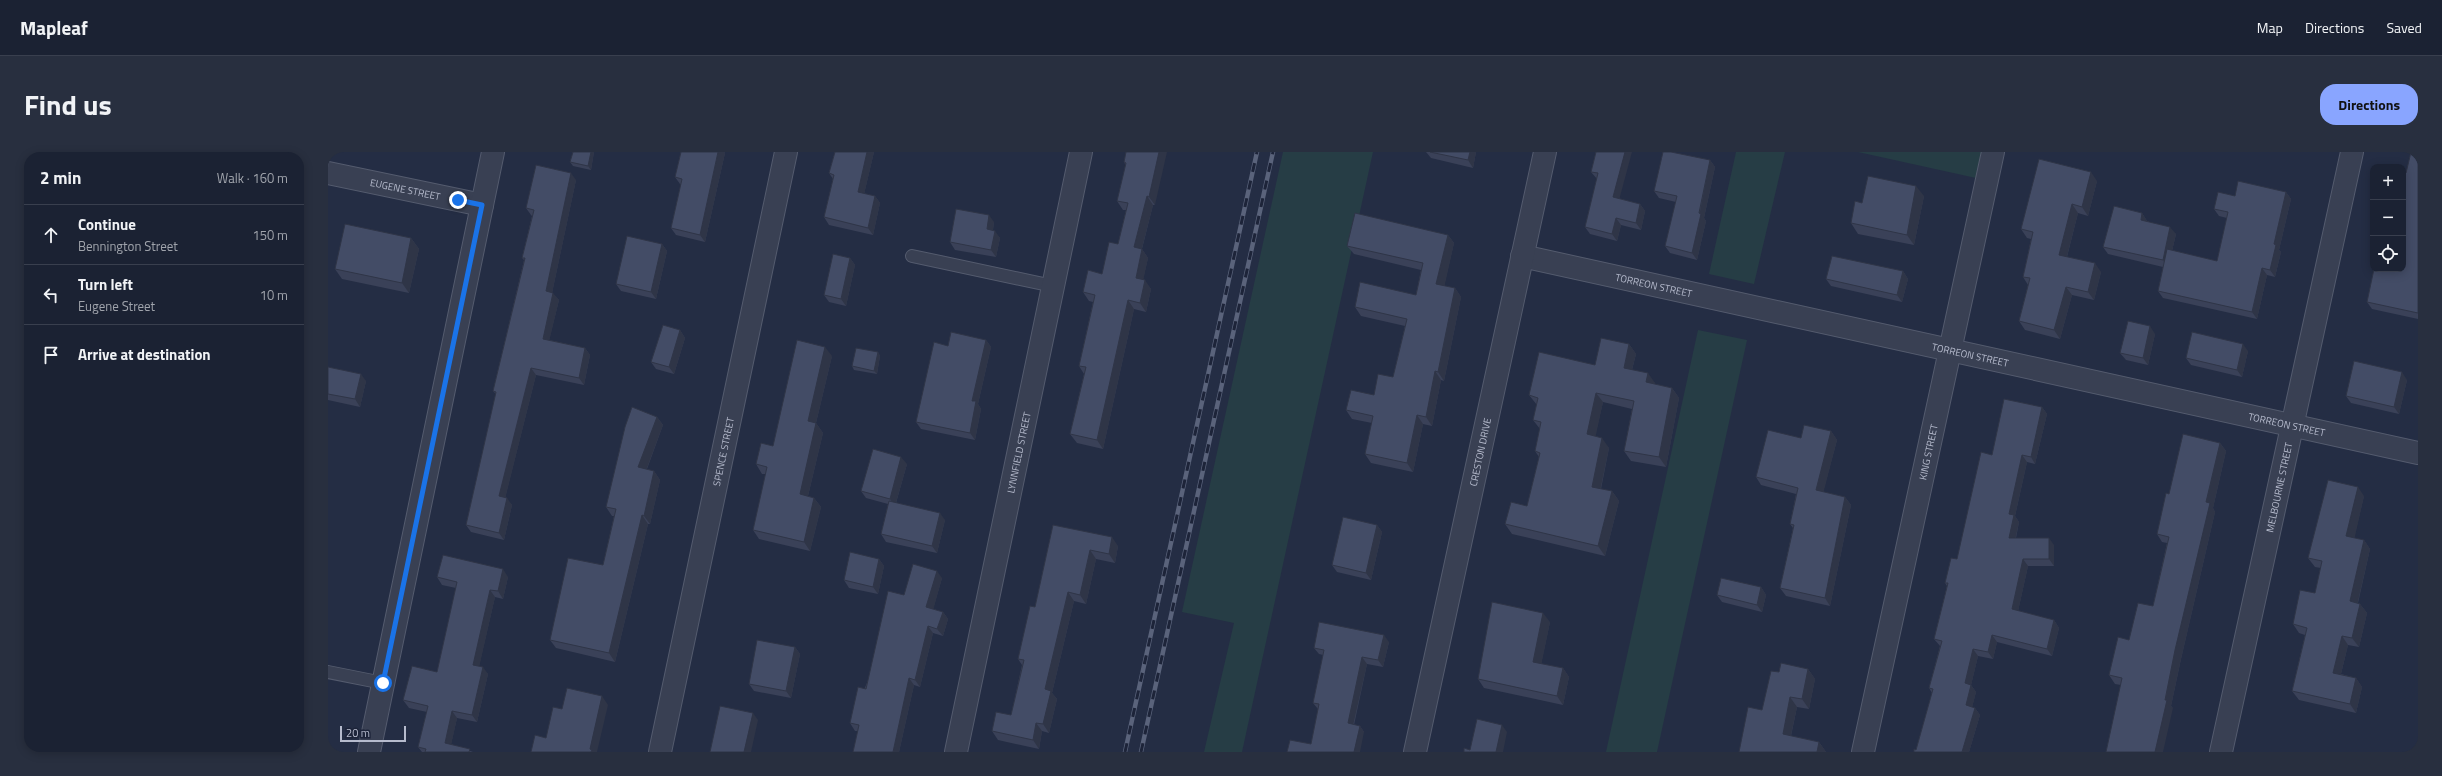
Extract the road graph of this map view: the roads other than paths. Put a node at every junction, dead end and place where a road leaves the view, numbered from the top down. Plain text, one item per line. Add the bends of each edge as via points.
1 (493, 152) edge
2 (786, 152) edge
3 (1081, 152) edge
4 (1545, 152) edge
5 (1993, 152) edge
6 (2352, 152) edge
7 (328, 173) edge
8 (482, 205) junction
9 (912, 256) dead end
10 (1522, 256) junction
11 (1053, 286) junction
12 (1951, 350) junction
13 (2292, 424) junction
14 (2418, 453) edge
15 (328, 672) edge
16 (383, 683) junction
17 (369, 752) edge
18 (660, 752) edge
19 (956, 752) edge
20 (1415, 752) edge
21 (1863, 752) edge
22 (2221, 752) edge

1 - 8 street
2 - 18 street, SPENCE STREET
3 - 11 street, LYNNFIELD STREET
4 - 10 street, CRESTON DRIVE
5 - 12 street, KING STREET
6 - 13 street, MELBOURNE STREET
7 - 8 street, EUGENE STREET
8 - 16 street
9 - 11 lane
10 - 12 street, TORREON STREET
10 - 20 street, CRESTON DRIVE
11 - 19 street, LYNNFIELD STREET
12 - 13 street, TORREON STREET
12 - 21 street, KING STREET
13 - 14 street, TORREON STREET
13 - 22 street, MELBOURNE STREET
15 - 16 lane
16 - 17 street

